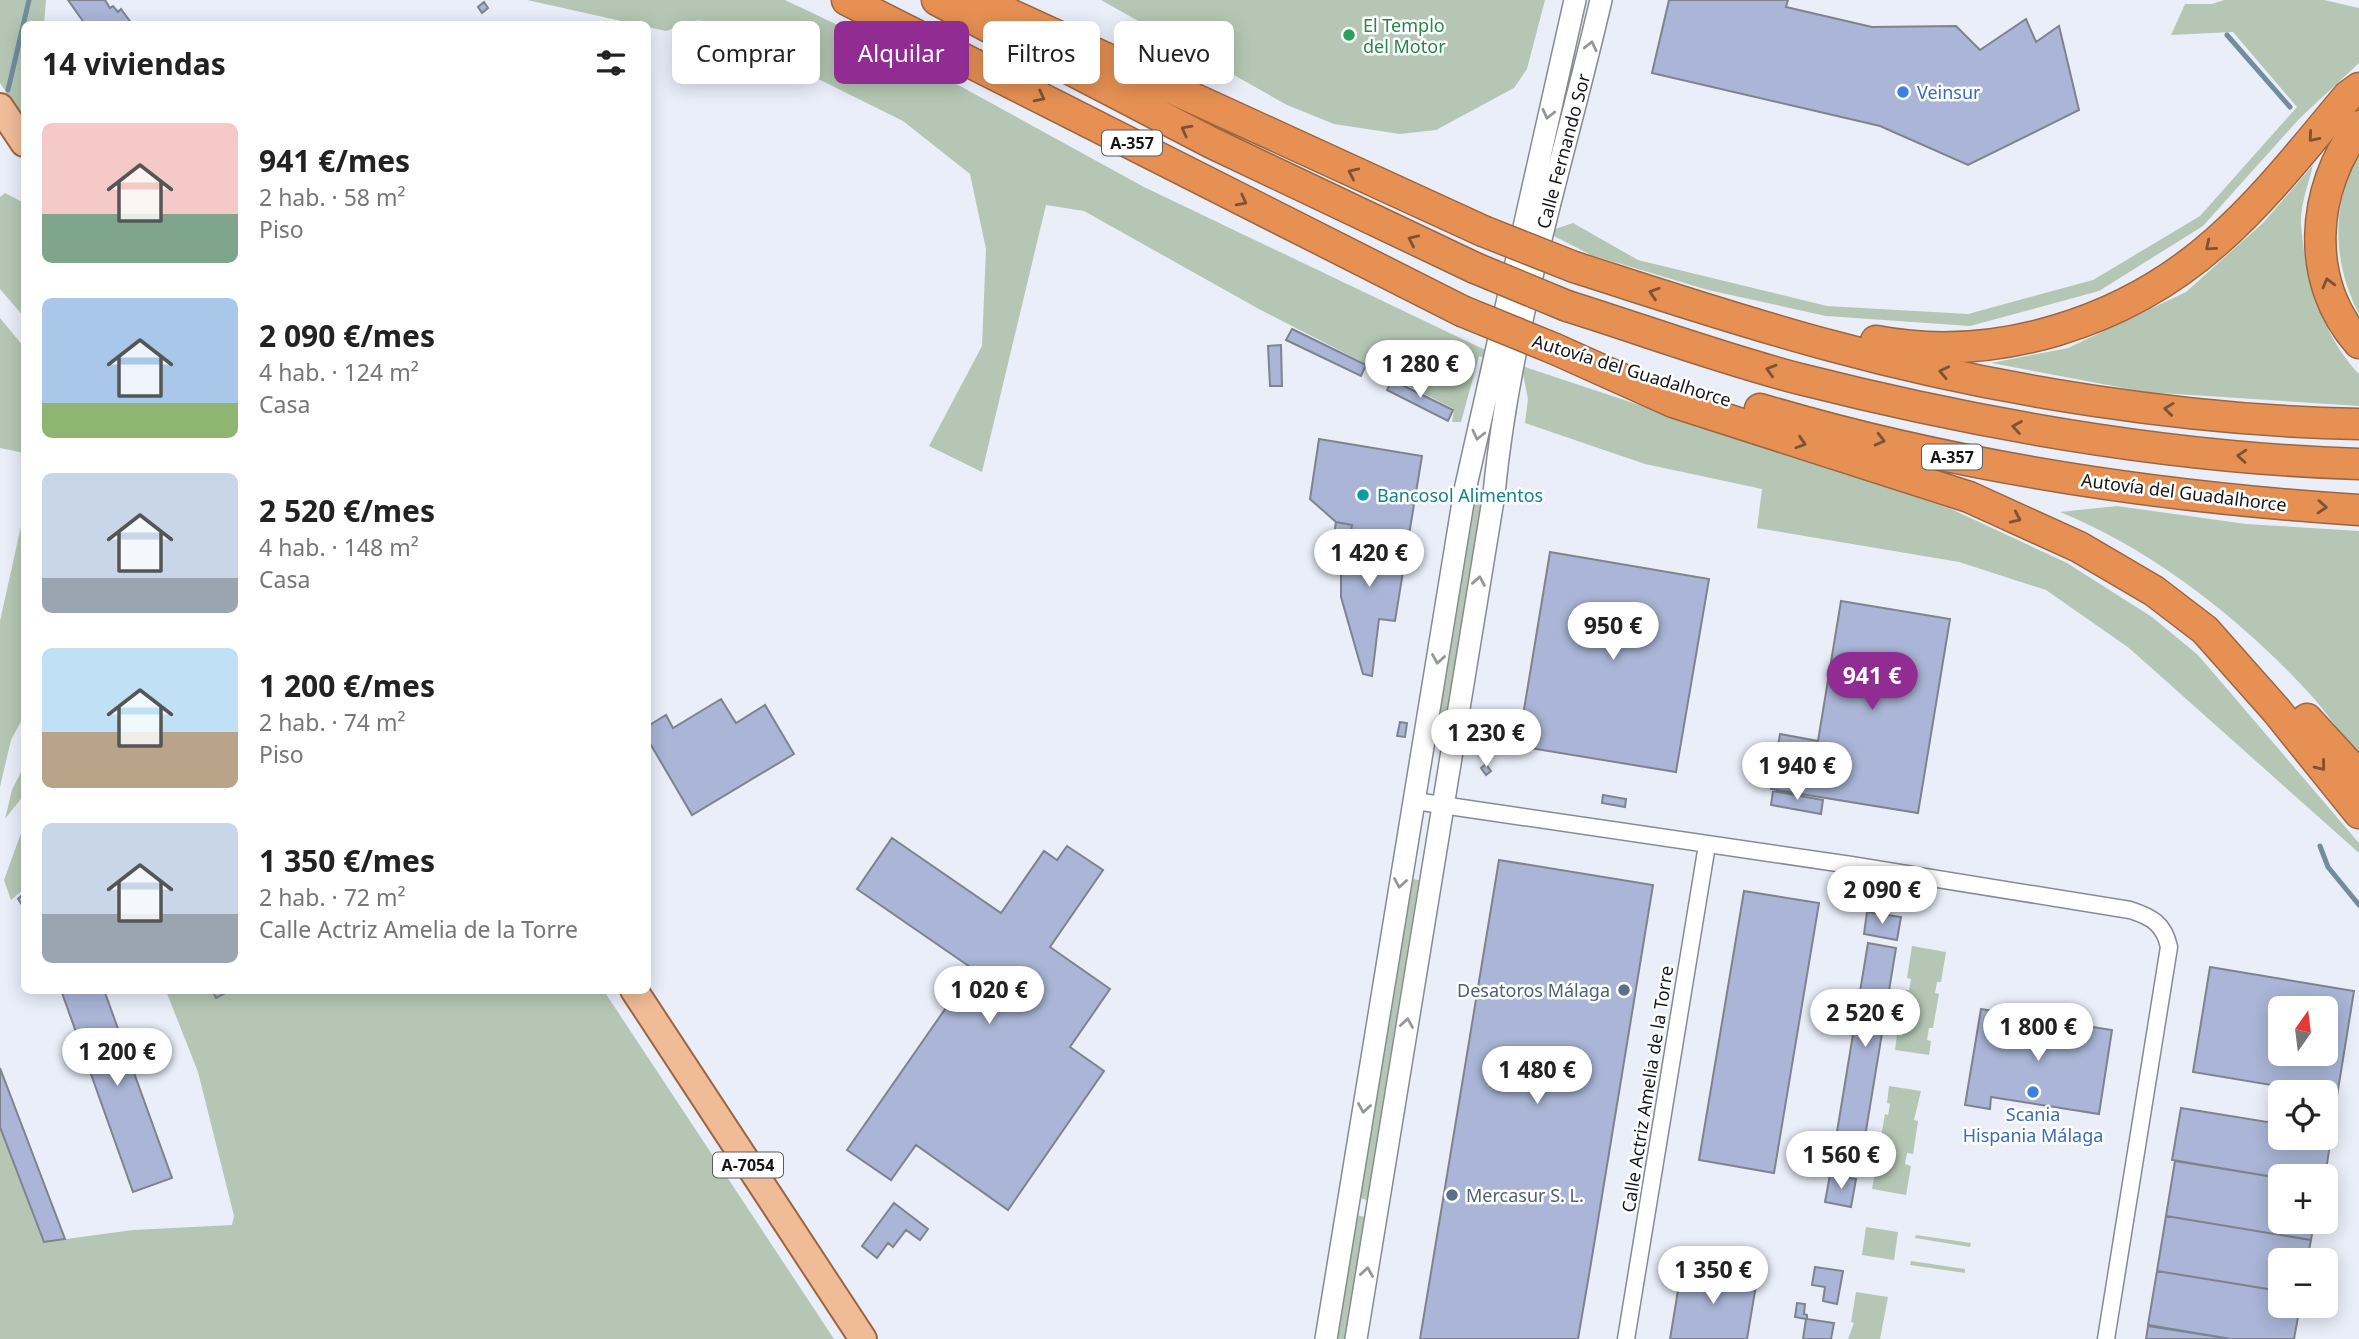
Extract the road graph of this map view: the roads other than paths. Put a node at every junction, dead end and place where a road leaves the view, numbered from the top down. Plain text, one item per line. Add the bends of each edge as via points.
1 (848, 0) edge
2 (937, 0) edge
3 (979, 0) edge
4 (1575, 0) edge
5 (1601, 0) edge
6 (2359, 88) edge
7 (0, 107) edge
8 (2359, 126) edge
9 (21, 138) edge
10 (1517, 299) junction
11 (1707, 310) junction
12 (2359, 343) edge
13 (1555, 349) junction
14 (2359, 424) edge
15 (2359, 464) edge
16 (2359, 510) edge
17 (2205, 630) junction
18 (2359, 776) edge
19 (1415, 800) junction
20 (1443, 803) junction
21 (2359, 813) edge
22 (1707, 845) junction
23 (637, 994) edge
24 (863, 1339) edge
25 (1326, 1339) edge
26 (1356, 1339) edge
27 (1626, 1339) edge
28 (2106, 1339) edge

1 -> 13 highway, Autovía del Guadalhorce / A-357, bridge via 1462,312
15 -> 2 highway, A-357, bridge via 2181,451 1997,424 1798,378 1567,306 1475,268 1212,143
11 -> 3 highway, bridge via 1574,267 1483,231
4 -> 10 street, Calle Fernando Sor
10 -> 5 street, Calle Fernando Sor
6 -> 11 highway via 2216,242 2168,280 2099,316 2035,337 1974,346 1892,344
7 - 9 main road
12 -> 8 highway via 2329,289 2319,240 2324,190 2345,144
10 -> 19 street via 1465,490
20 -> 10 street via 1494,494
14 -> 11 highway via 2205,414 2074,396 1833,347
13 -> 16 highway, Autovía del Guadalhorce / A-357 via 1786,417 1947,456 2154,492
13 -> 17 highway via 1673,402 1969,497 2079,547 2154,591
17 - 18 highway via 2265,672
17 -> 21 highway
19 - 20 street
19 -> 25 street
20 - 22 street
26 -> 20 street
22 - 27 street, Calle Actriz Amelia de la Torre
22 - 28 street via 2130,911 2159,923 2169,947
23 - 24 main road, A-7054

